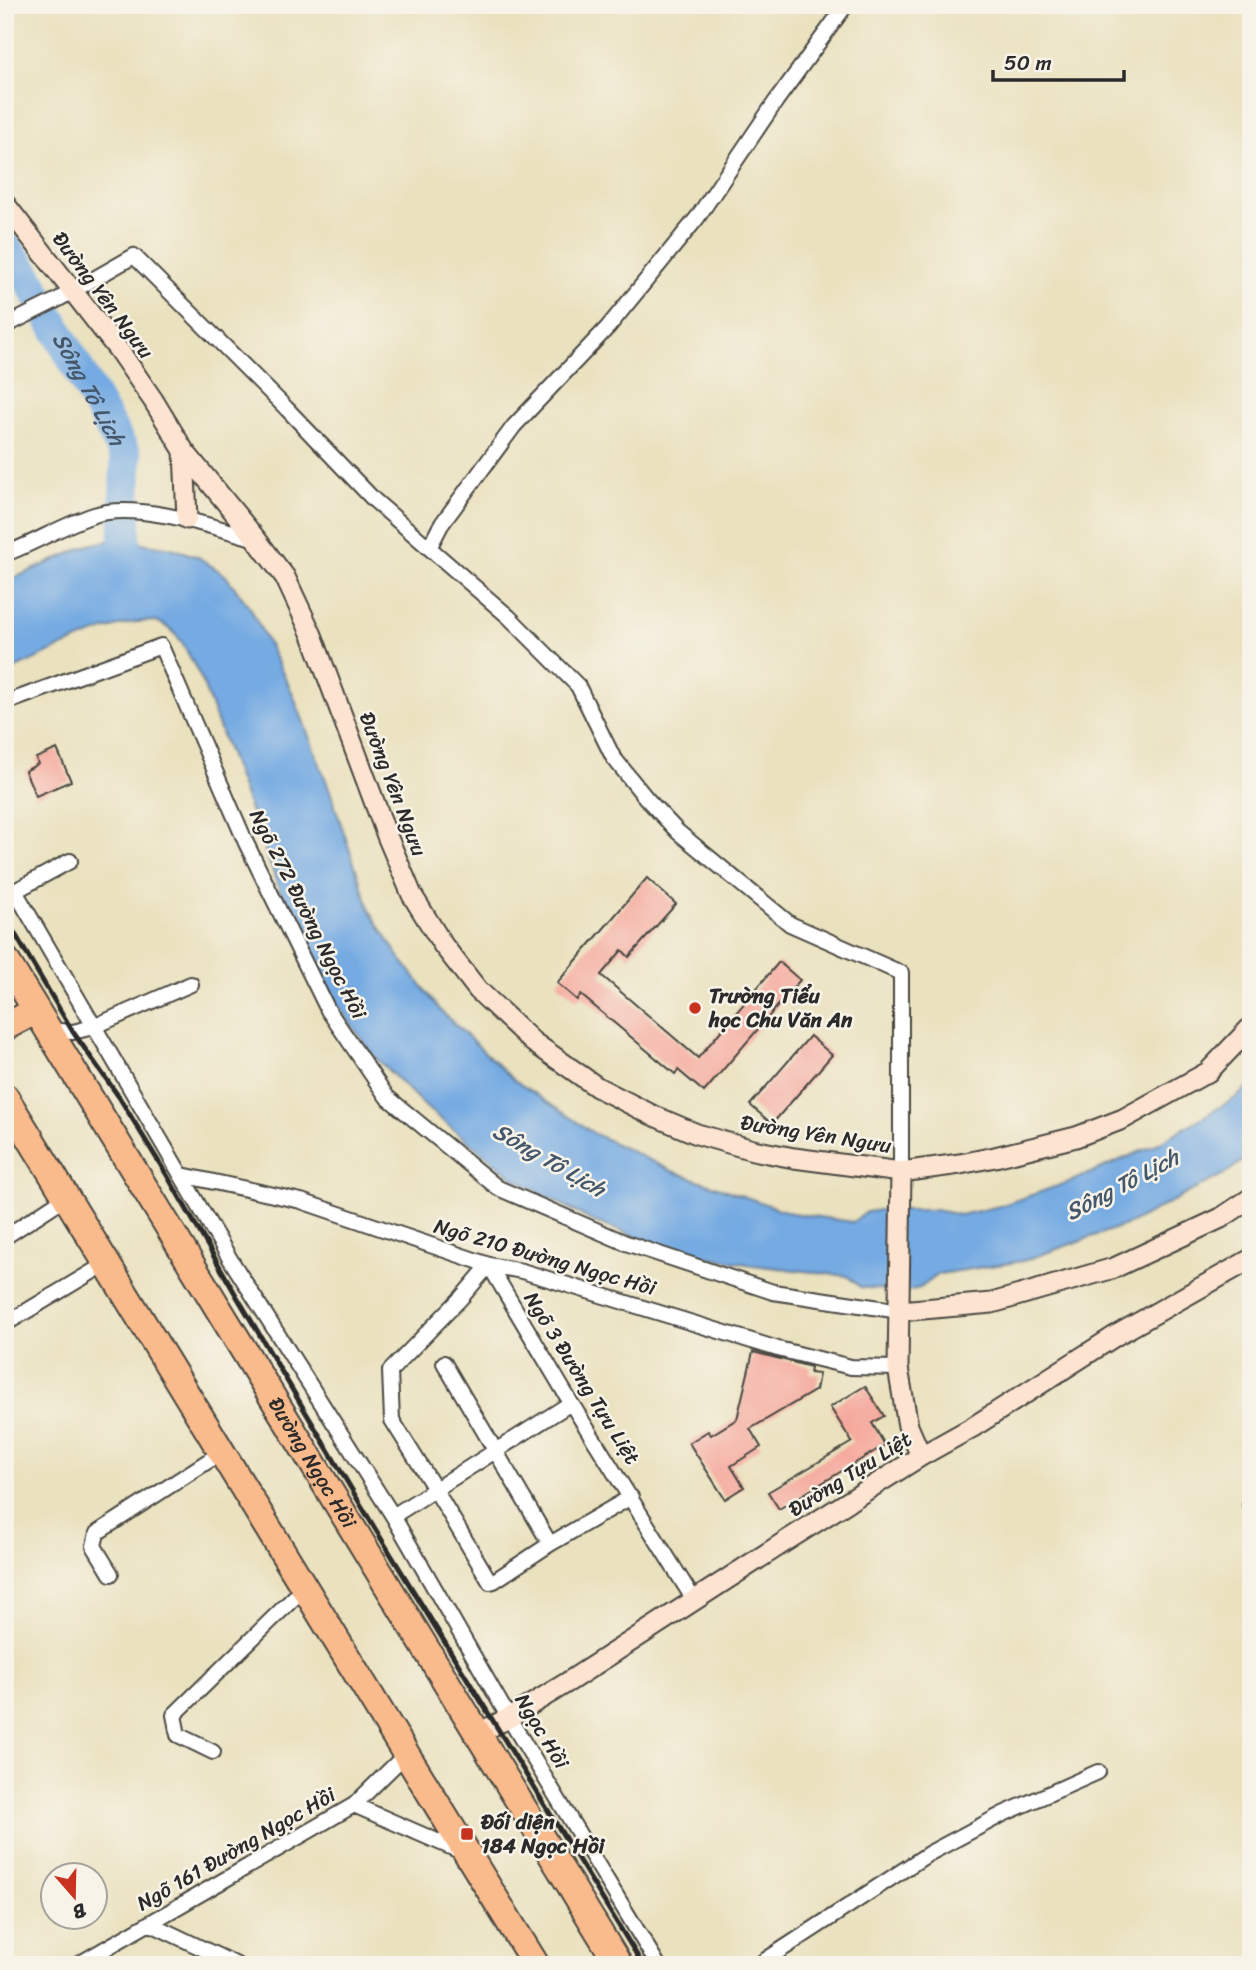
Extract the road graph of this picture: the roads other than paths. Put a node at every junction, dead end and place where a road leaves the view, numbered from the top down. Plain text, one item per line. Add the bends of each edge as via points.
1 (846, 5) edge
2 (5, 204) edge
3 (65, 296) junction
4 (6, 326) edge
5 (184, 451) junction
6 (187, 519) junction
7 (256, 539) junction
8 (429, 548) junction
9 (5, 554) edge
10 (5, 703) edge
11 (70, 861) dead end
12 (5, 959) edge
13 (191, 984) dead end
14 (41, 1020) junction
15 (5, 1027) edge
16 (93, 1027) junction
17 (1251, 1027) edge
18 (5, 1097) edge
19 (183, 1175) junction
20 (901, 1181) junction
21 (66, 1196) junction
22 (1251, 1198) edge
23 (5, 1237) edge
24 (1251, 1259) edge
25 (107, 1263) junction
26 (489, 1265) junction
27 (900, 1303) junction
28 (5, 1324) edge
29 (444, 1363) dead end
30 (898, 1368) junction
31 (571, 1403) junction
32 (496, 1451) junction
33 (222, 1452) junction
34 (921, 1456) junction
35 (435, 1489) junction
36 (631, 1497) junction
37 (393, 1516) junction
38 (550, 1544) junction
39 (111, 1574) dead end
40 (305, 1587) junction
41 (694, 1600) junction
42 (509, 1718) junction
43 (478, 1733) junction
44 (213, 1752) dead end
45 (406, 1754) junction
46 (1098, 1772) dead end
47 (354, 1805) junction
48 (481, 1874) junction
49 (149, 1923) junction
50 (77, 1965) edge
51 (237, 1965) edge
52 (536, 1965) edge
53 (620, 1965) edge
54 (659, 1965) edge
55 (758, 1965) edge

1 - 8 street via 697,218 608,327 514,426
2 - 3 street, Đường Yên Ngưu
3 - 4 street
3 - 5 street, Đường Yên Ngưu via 133,372
3 - 8 street via 134,256 374,500
5 - 6 street
5 - 7 street, Đường Yên Ngưu
6 - 7 street
6 - 9 street via 126,511 95,514
7 - 20 street, Đường Yên Ngưu via 285,577 312,635 412,895 443,946 478,990 533,1042 597,1087 652,1115 753,1150
8 - 20 street via 509,617 578,686 613,757 678,832 790,924 901,973
10 - 27 street, Ngõ 272 Đường Ngọc Hồi via 161,646 246,843 328,1010 387,1097 498,1188 626,1243 773,1292
11 - 16 street, Ngọc Hồi via 15,891
12 - 14 highway, Đường Ngọc Hồi
13 - 16 street
14 - 15 highway
14 - 16 street via 73,1032
14 - 43 highway, Đường Ngọc Hồi
16 - 19 street, Ngọc Hồi
17 - 20 street, Đường Yên Ngưu via 1208,1072 1123,1119 1076,1137
18 - 21 highway
19 - 26 street, Ngõ 210 Đường Ngọc Hồi via 301,1201
19 - 37 street, Ngọc Hồi via 230,1259
20 - 27 street
21 - 23 street
21 - 25 highway
22 - 27 street via 1221,1218 1114,1268 992,1303
24 - 34 street, Đường Tựu Liệt via 1115,1336
25 - 28 street
25 - 33 highway
26 - 30 street, Ngõ 210 Đường Ngọc Hồi via 778,1349 851,1367
26 - 31 street, Ngõ 3 Đường Tựu Liệt
26 - 35 street via 390,1371 392,1420
27 - 30 street
29 - 32 street
30 - 34 street via 908,1426
31 - 32 street
31 - 36 street, Ngõ 3 Đường Tựu Liệt
32 - 35 street
32 - 38 street
33 - 39 street via 97,1534 94,1546
33 - 40 highway
34 - 41 street, Đường Tựu Liệt
35 - 37 street
35 - 38 street via 490,1582
36 - 38 street
36 - 41 street, Ngõ 3 Đường Tựu Liệt
37 - 42 street, Ngọc Hồi
40 - 44 street via 174,1715 178,1735
40 - 45 highway
41 - 42 street, Đường Tựu Liệt
42 - 43 street, Đường Tựu Liệt
42 - 54 street, Ngọc Hồi
43 - 53 highway, Đường Ngọc Hồi
45 - 47 street, Ngõ 161 Đường Ngọc Hồi
45 - 48 highway
46 - 55 street via 928,1854
47 - 48 street via 461,1852
47 - 49 street, Ngõ 161 Đường Ngọc Hồi
48 - 52 highway
49 - 50 street, Ngõ 161 Đường Ngọc Hồi
49 - 51 street

